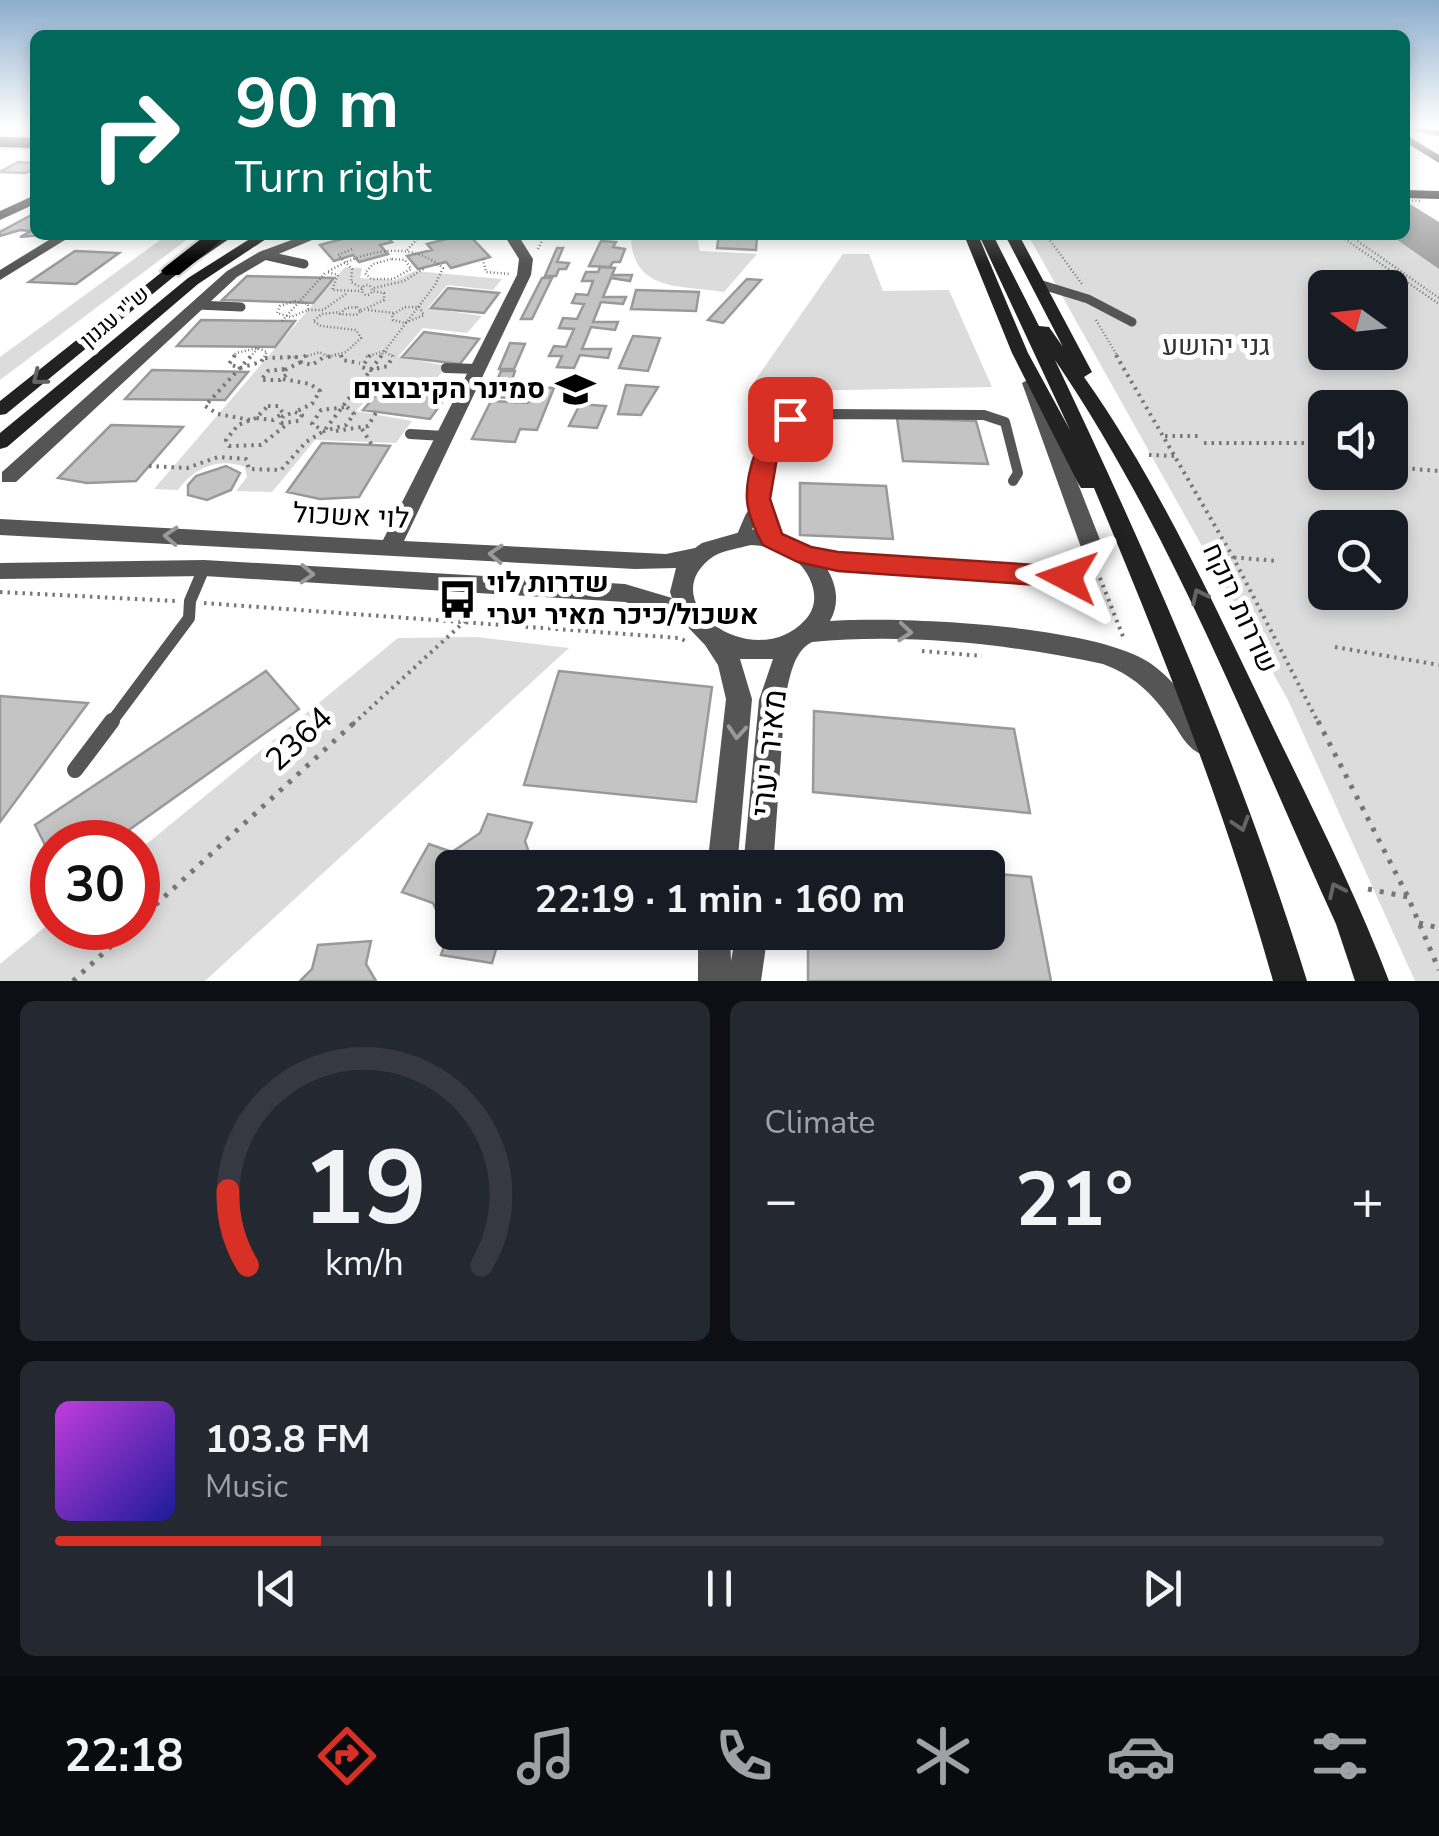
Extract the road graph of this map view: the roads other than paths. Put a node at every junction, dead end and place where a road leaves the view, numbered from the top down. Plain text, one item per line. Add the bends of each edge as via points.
1 (1410, 181) edge
2 (1439, 182) edge
3 (1439, 195) edge
4 (1410, 197) edge
5 (30, 201) edge
6 (0, 216) edge
7 (58, 240) edge
8 (212, 240) edge
9 (220, 240) edge
10 (257, 240) edge
11 (304, 240) edge
12 (514, 240) edge
13 (983, 240) edge
14 (983, 240) edge
15 (1015, 240) edge
16 (264, 255) junction
17 (304, 264) dead end
18 (172, 271) junction
19 (0, 276) edge
20 (1011, 284) junction
21 (1039, 284) junction
22 (172, 298) junction
23 (198, 305) junction
24 (241, 307) dead end
25 (1132, 322) dead end
26 (161, 339) junction
27 (1020, 353) junction
28 (104, 356) junction
29 (446, 368) dead end
30 (477, 368) junction
31 (0, 410) edge
32 (1113, 432) junction
33 (410, 434) dead end
34 (444, 436) junction
35 (0, 442) edge
36 (8, 478) dead end
37 (1013, 481) dead end
38 (758, 499) junction
39 (0, 527) edge
40 (742, 538) junction
41 (771, 539) junction
42 (389, 549) junction
43 (698, 556) junction
44 (806, 556) junction
45 (204, 568) junction
46 (0, 571) edge
47 (685, 612) junction
48 (801, 638) junction
49 (714, 641) junction
50 (1182, 667) junction
51 (75, 770) dead end
52 (1227, 781) junction
53 (728, 818) junction
54 (761, 822) junction
55 (724, 850) edge
56 (759, 850) edge
57 (714, 950) edge
58 (749, 950) edge
59 (715, 981) edge
60 (744, 981) edge
61 (1290, 981) edge
62 (1372, 981) edge

1 - 2 main road
3 - 4 main road, bridge
5 - 6 street
7 - 19 street
8 - 18 highway
9 - 18 main road, ש''י עגנון
10 - 22 main road, ש''י עגנון
11 - 16 street
12 - 30 street via 526,259 524,276
13 - 20 main road, שדרות רוקח
14 - 27 main road
15 - 21 main road
16 - 17 lane
16 - 23 street
18 -> 31 main road, ש''י עגנון
20 - 32 main road, שדרות רוקח
20 - 50 main road, שדרות רוקח
21 - 25 lane
21 - 32 main road
22 - 23 street
22 - 28 main road, ש''י עגנון
23 - 24 lane
23 - 26 street
26 - 28 street
26 - 36 street
27 - 44 street via 1093,558 1084,572 1067,577
27 - 50 main road
28 - 35 main road, ש''י עגנון
29 - 30 lane
30 - 34 street
62 -> 32 main road, שדרות רוקח via 1215,630
33 - 34 lane
34 - 42 street
37 - 38 lane via 1018,473 1005,422 984,416 826,414 790,419 770,438
38 - 40 lane
38 - 41 lane
42 -> 39 street, לוי אשכול
40 - 41 street
40 - 43 street
41 - 44 street
43 -> 42 street, לוי אשכול via 666,562
43 - 47 street via 682,582
44 - 48 street via 826,585 826,602
45 - 46 street
45 -> 47 street via 625,593
45 - 51 lane via 189,618
47 - 49 street
48 - 49 street via 754,651
48 -> 52 street via 869,629 1112,655 1158,684
48 - 54 street, מאיר יערי via 778,672
49 -> 53 street, מאיר יערי via 729,662 739,700
50 - 52 main road, שדרות רוקח
52 -> 61 main road, שדרות רוקח
53 - 54 street
53 - 55 street, מאיר יערי
54 - 56 street, מאיר יערי
57 - 59 street
58 - 60 street

